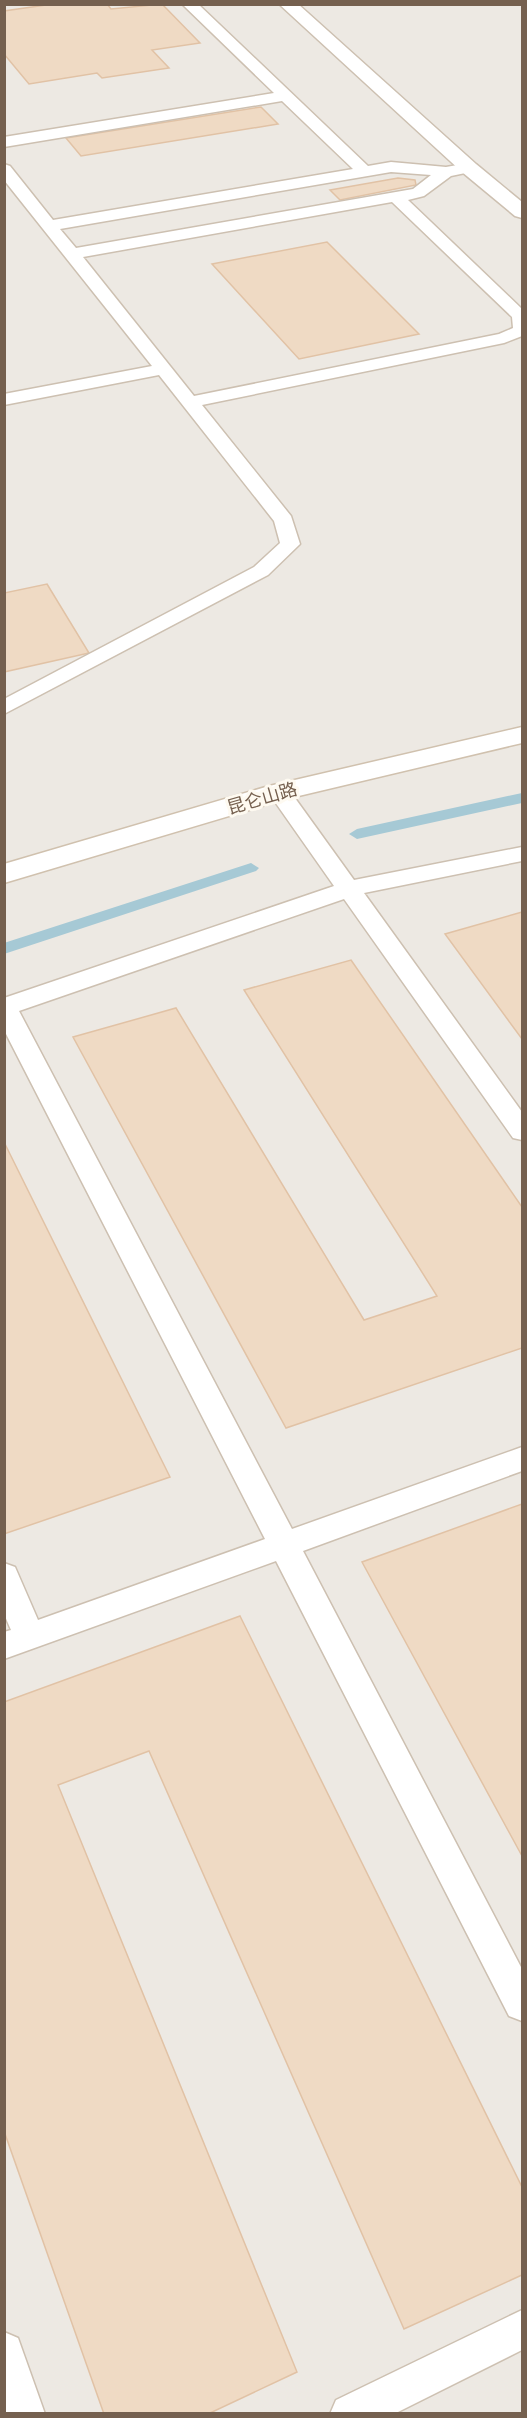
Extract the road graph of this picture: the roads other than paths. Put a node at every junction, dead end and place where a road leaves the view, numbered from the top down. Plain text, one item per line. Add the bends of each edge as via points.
1 (189, 4) edge
2 (287, 4) edge
3 (285, 96) junction
4 (4, 142) edge
5 (469, 168) junction
6 (4, 170) edge
7 (365, 172) junction
8 (446, 172) junction
9 (396, 197) junction
10 (522, 212) edge
11 (49, 226) junction
12 (72, 255) junction
13 (163, 369) junction
14 (4, 400) edge
15 (190, 402) junction
16 (4, 708) edge
17 (522, 735) edge
18 (279, 792) junction
19 (522, 854) edge
20 (4, 874) edge
21 (349, 889) junction
22 (5, 1007) edge
23 (522, 1131) edge
24 (522, 1459) edge
25 (285, 1545) junction
26 (4, 1576) edge
27 (17, 1642) edge
28 (522, 2004) edge
29 (522, 2330) edge
30 (4, 2352) edge
31 (25, 2414) edge
32 (350, 2414) edge

1 - 3 lane
2 - 5 street
3 - 4 lane
3 - 7 lane
5 - 8 lane
5 - 10 street
6 - 11 lane
7 - 8 lane via 391,167
7 - 11 lane
8 - 9 lane via 418,193
9 - 12 lane
9 - 15 lane via 520,316 522,330 504,338
11 - 12 lane
12 - 13 lane
13 - 14 lane
13 - 15 lane
15 - 16 lane via 284,520 290,544 261,571
17 - 18 street, 昆仑山路
18 - 20 street, 昆仑山路
18 - 21 lane
19 - 21 lane
21 - 22 lane
21 - 23 lane
22 - 25 lane
24 - 25 lane
25 - 27 lane
25 - 28 lane
26 - 27 lane
29 - 32 lane
30 - 31 lane

